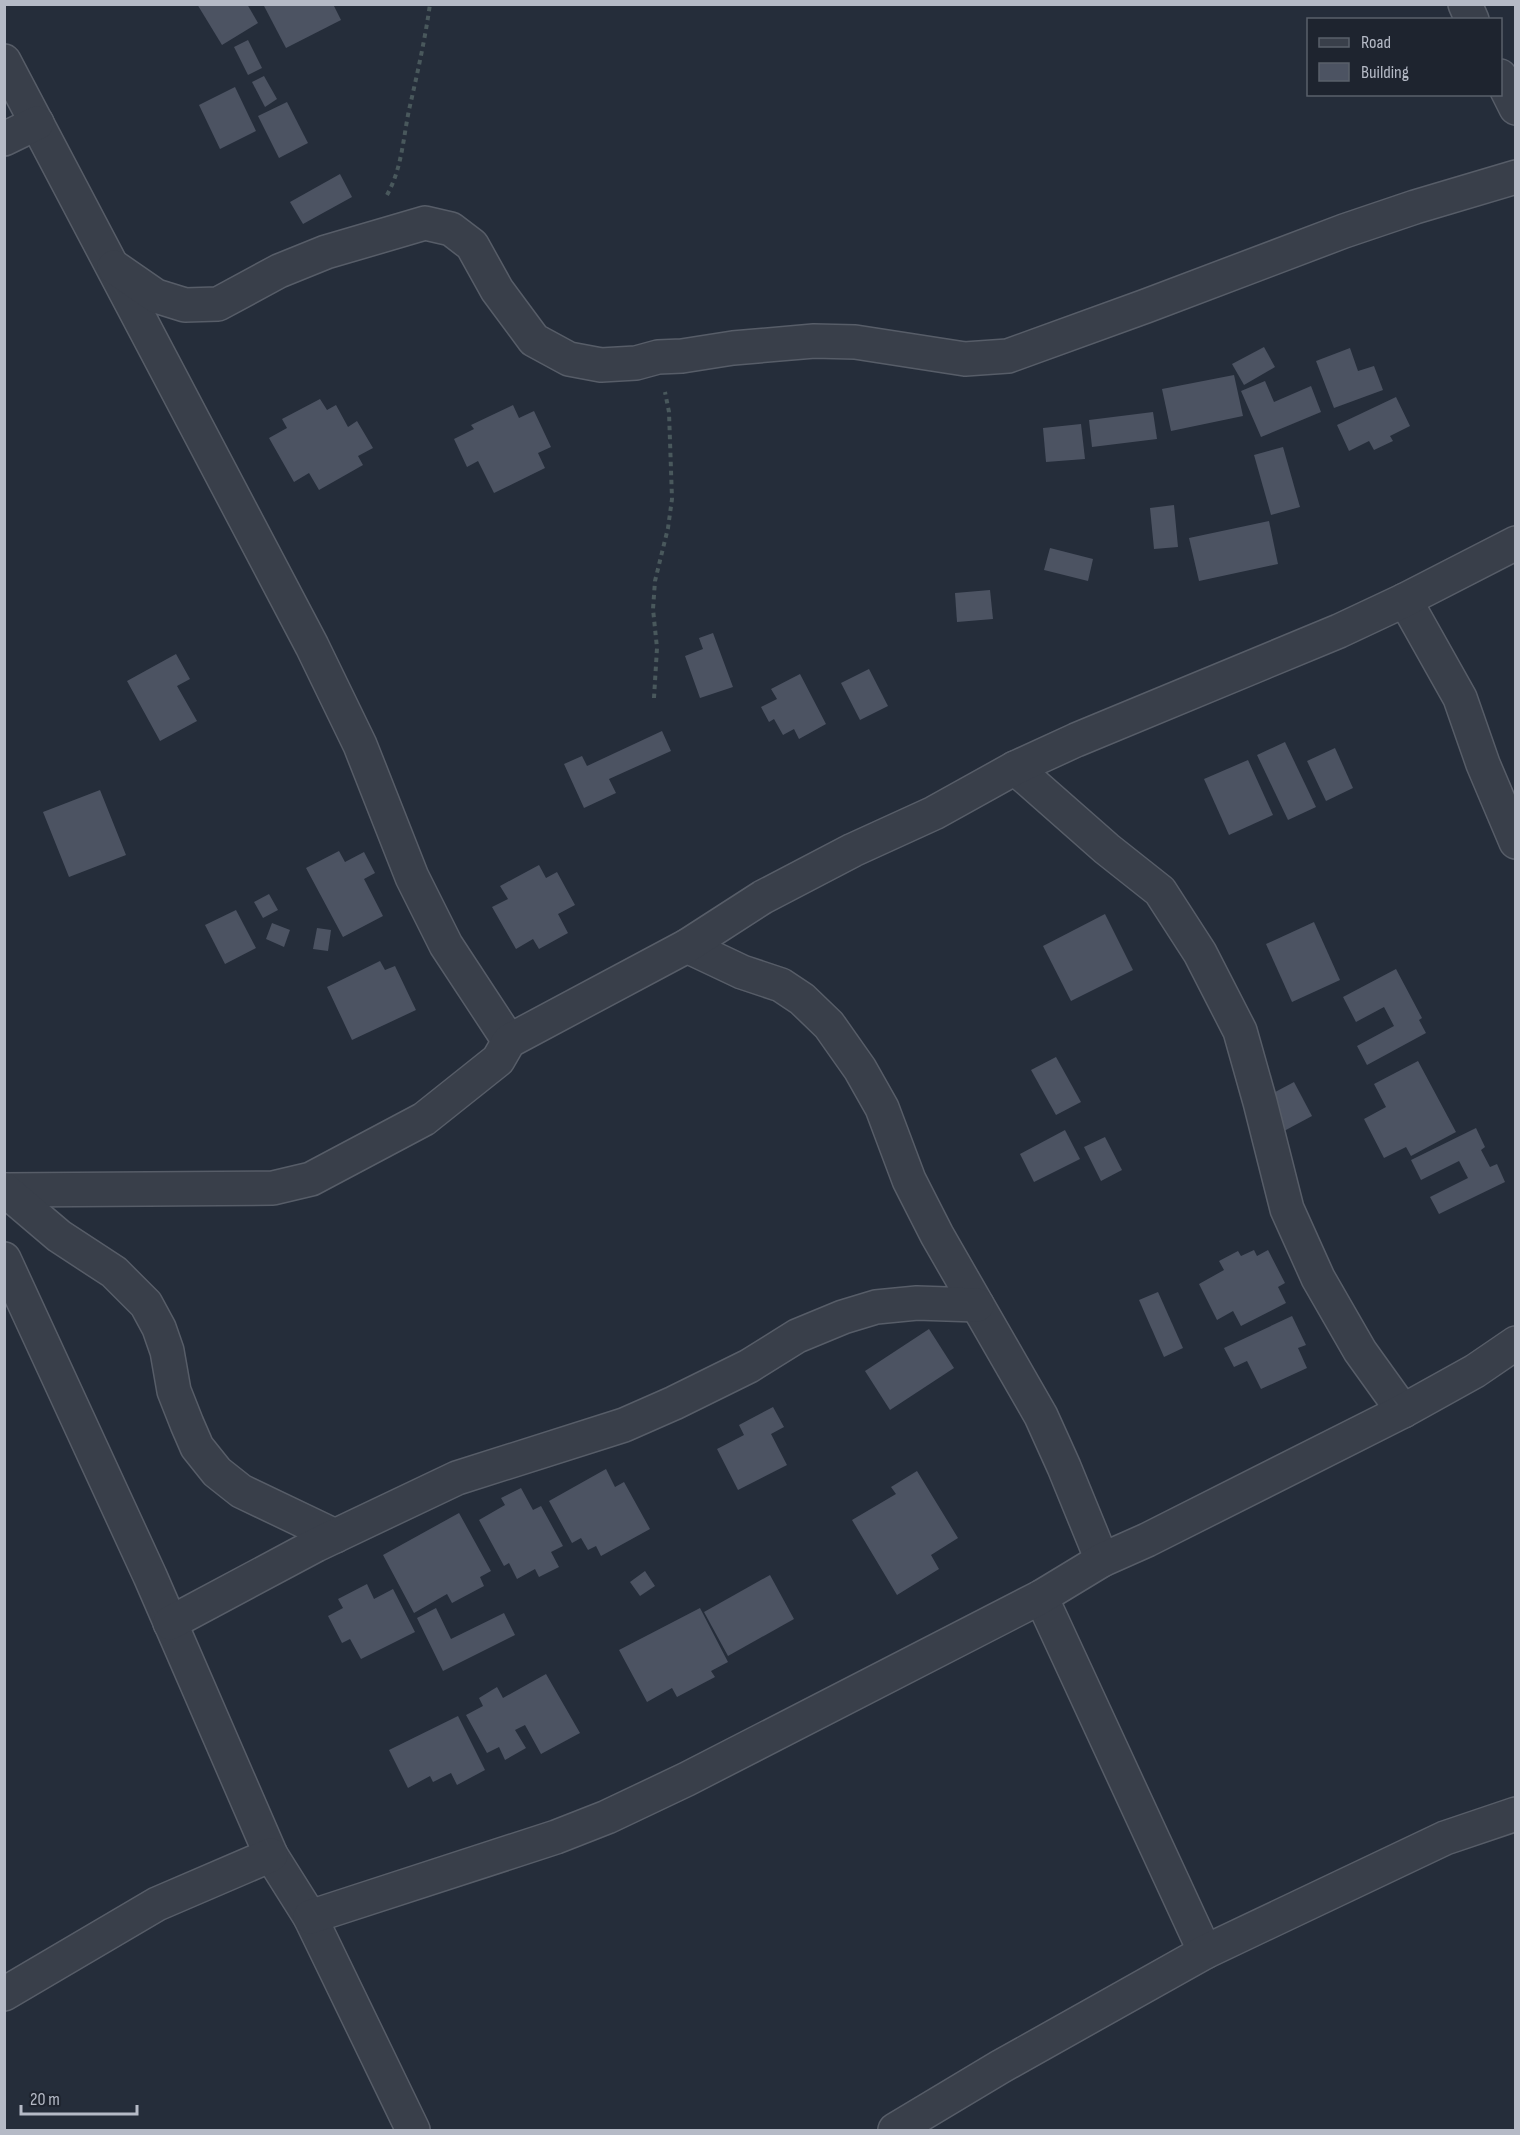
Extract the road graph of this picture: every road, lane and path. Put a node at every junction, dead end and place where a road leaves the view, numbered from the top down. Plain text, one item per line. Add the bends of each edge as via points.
1 (430, 4) edge
2 (1465, 4) edge
3 (1471, 18) edge
4 (4, 61) edge
5 (1502, 79) edge
6 (1515, 108) edge
7 (37, 123) junction
8 (4, 139) edge
9 (1515, 177) edge
10 (364, 241) junction
11 (114, 267) junction
12 (658, 357) junction
13 (1515, 543) edge
14 (1405, 600) junction
15 (654, 698) dead end
16 (1015, 768) junction
17 (1515, 842) edge
18 (687, 946) junction
19 (509, 1041) junction
20 (5, 1190) edge
21 (4, 1259) edge
22 (977, 1305) junction
23 (1515, 1343) edge
24 (1403, 1411) junction
25 (335, 1536) junction
26 (1102, 1560) junction
27 (1041, 1597) junction
28 (170, 1623) junction
29 (1515, 1814) edge
30 (271, 1855) junction
31 (310, 1917) junction
32 (1205, 1952) junction
33 (4, 1994) edge
34 (413, 2130) edge
35 (895, 2130) edge

1 - 10 path via 400,167
2 - 3 street
4 - 7 street
5 - 6 street
7 - 8 street
7 - 11 street
9 - 12 street via 1344,231 1008,356 965,359 855,342 814,341
10 - 11 street via 279,271 218,304 185,305 156,296
10 - 12 street via 425,223 451,230 472,245 497,290 534,340 569,359 601,365
11 - 19 street via 317,656 360,745 412,877 446,945
12 - 15 path via 669,412 672,499 655,581
13 - 14 street
14 - 16 street
14 - 17 street via 1460,698
16 - 18 street via 934,813 763,897
16 - 24 street via 1160,891 1200,953 1240,1031 1287,1209 1318,1278 1360,1351
18 - 19 street
18 - 22 street via 781,985 829,1025 882,1108 909,1180
19 - 20 street via 498,1060 424,1119 310,1179 273,1188
20 - 25 street via 58,1236 114,1272 146,1304 167,1351 174,1391 190,1432 217,1472 241,1491
21 - 28 street
22 - 25 street via 916,1303 876,1307 843,1317 797,1336 749,1366 624,1425 457,1478
22 - 26 street via 1041,1416
23 - 24 street via 1475,1371
24 - 26 street
25 - 28 street
26 - 27 street
27 - 31 street via 607,1817
27 - 32 street
28 - 30 street
29 - 32 street via 1445,1838
30 - 31 street
30 - 33 street via 157,1904
31 - 34 street
32 - 35 street

